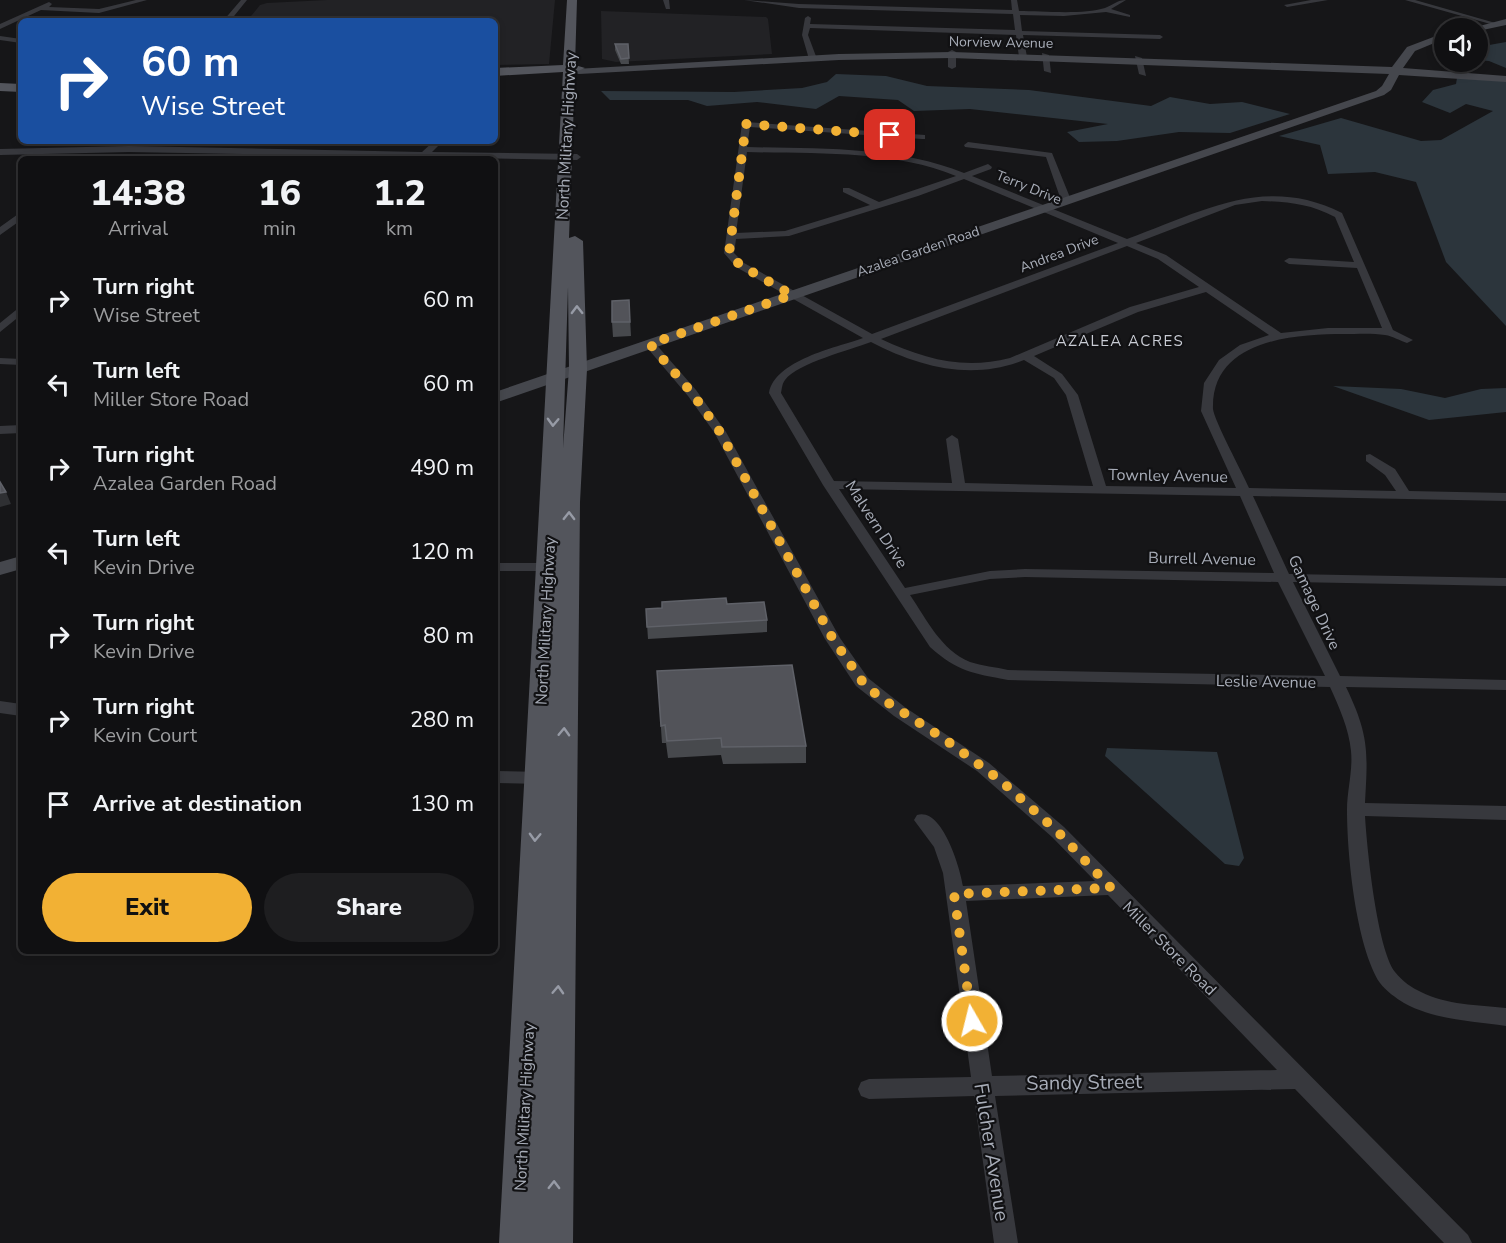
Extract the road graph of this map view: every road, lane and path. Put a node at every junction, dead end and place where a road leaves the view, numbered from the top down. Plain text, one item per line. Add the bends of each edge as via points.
1 (58, 0) edge
2 (144, 0) edge
3 (244, 0) edge
4 (572, 0) edge
5 (581, 0) edge
6 (666, 0) edge
7 (1014, 0) edge
8 (1123, 0) edge
9 (1325, 0) edge
10 (1408, 0) edge
11 (746, 1) edge
12 (812, 3) edge
13 (1287, 5) dead end
14 (668, 8) dead end
15 (40, 9) junction
16 (1106, 10) junction
17 (1016, 13) junction
18 (1128, 16) dead end
19 (20, 18) edge
20 (229, 18) edge
21 (18, 19) edge
22 (1501, 23) edge
23 (806, 26) junction
24 (0, 27) edge
25 (1019, 33) junction
26 (1160, 37) dead end
27 (0, 38) edge
28 (1434, 40) edge
29 (18, 41) edge
30 (1023, 56) junction
31 (1046, 56) junction
32 (812, 57) junction
33 (1139, 60) junction
34 (1391, 69) junction
35 (574, 70) junction
36 (1048, 71) dead end
37 (498, 73) edge
38 (1143, 74) dead end
39 (1506, 77) edge
40 (0, 89) edge
41 (18, 90) edge
42 (921, 137) dead end
43 (40, 144) edge
44 (147, 144) edge
45 (289, 144) edge
46 (436, 144) edge
47 (968, 145) dead end
48 (105, 149) junction
49 (741, 149) junction
50 (140, 150) junction
51 (34, 151) junction
52 (194, 151) junction
53 (0, 152) edge
54 (423, 155) junction
55 (97, 156) edge
56 (188, 156) edge
57 (279, 156) edge
58 (397, 156) edge
59 (437, 156) edge
60 (571, 157) junction
61 (498, 158) edge
62 (988, 167) dead end
63 (967, 176) junction
64 (846, 190) dead end
65 (1066, 200) junction
66 (878, 205) junction
67 (1044, 208) junction
68 (18, 217) edge
69 (18, 228) edge
70 (1, 230) edge
71 (730, 236) junction
72 (1126, 242) junction
73 (1278, 251) dead end
74 (1289, 261) junction
75 (1361, 266) junction
76 (1300, 271) dead end
77 (1209, 288) junction
78 (792, 295) junction
79 (18, 312) edge
80 (0, 329) edge
81 (1385, 331) junction
82 (1278, 336) junction
83 (870, 338) junction
84 (1407, 340) dead end
85 (650, 344) junction
86 (825, 355) joint
87 (1024, 355) junction
88 (0, 362) edge
89 (18, 362) edge
90 (578, 369) junction
91 (555, 377) junction
92 (498, 397) edge
93 (18, 429) edge
94 (0, 430) edge
95 (952, 439) dead end
96 (1370, 458) dead end
97 (830, 485) junction
98 (959, 487) junction
99 (1101, 490) junction
100 (1245, 493) junction
101 (1406, 496) junction
102 (1506, 497) edge
103 (18, 563) edge
104 (498, 567) edge
105 (557, 567) junction
106 (0, 569) edge
107 (1284, 578) junction
108 (1506, 582) edge
109 (900, 592) junction
110 (1027, 676) joint
111 (1334, 682) junction
112 (1506, 685) edge
113 (0, 707) edge
114 (18, 710) edge
115 (498, 777) edge
116 (550, 777) junction
117 (1356, 809) junction
118 (1506, 813) edge
119 (923, 820) dead end
120 (1111, 888) junction
121 (954, 894) junction
122 (1506, 1017) edge
123 (1299, 1079) junction
124 (981, 1084) junction
125 (869, 1089) dead end
126 (518, 1243) edge
127 (554, 1243) edge
128 (1006, 1243) edge
129 (1460, 1243) edge

1 - 15 street
2 - 15 street via 99,11
3 - 20 street
4 - 35 main road, North Military Highway
5 - 35 main road, North Military Highway
6 - 14 street
7 - 17 street
8 - 16 street
9 - 13 street
10 - 22 street
11 - 12 street
12 - 17 street
12 - 23 street
15 - 19 street
16 - 17 street via 1080,14
16 - 18 street
17 - 25 street
21 - 24 street
23 - 25 street
23 - 32 street
25 - 26 street
25 - 30 street
27 - 29 street
28 - 34 main road, Azalea Garden Road via 1411,49
30 - 31 main road, Norview Avenue
30 - 32 main road, Norview Avenue
31 - 33 main road, Norview Avenue
31 - 36 street
32 - 35 main road, Norview Avenue
33 - 34 main road, Norview Avenue
33 - 38 street
34 - 39 main road, Norview Avenue
34 - 65 main road, Azalea Garden Road via 1387,87 1364,101
35 - 37 main road, Norview Avenue
35 - 60 main road, North Military Highway
40 - 41 main road
42 - 49 street via 746,124
43 - 51 street
44 - 50 street
45 - 57 street
46 - 54 street
47 - 65 street via 1049,155
48 - 50 street
48 - 51 street
48 - 55 street
49 - 63 street, Terry Drive via 813,150 913,159
49 - 71 street
50 - 52 street
51 - 53 street
52 - 56 street
52 - 57 street
54 - 58 street
54 - 59 street
60 - 61 street
90 -> 60 main road, North Military Highway
60 - 91 main road, North Military Highway
62 - 63 street
63 - 66 street
63 - 67 street, Terry Drive
64 - 66 street
65 - 67 main road, Azalea Garden Road
66 - 71 street via 786,234
67 - 72 street, Terry Drive
67 - 78 main road, Azalea Garden Road
68 - 70 street
69 - 70 street
71 - 78 street via 729,253 733,259
72 - 75 street, Andrea Drive via 1244,200 1307,201 1334,211 1343,220
72 - 77 street, Terry Drive via 1162,258
72 - 83 street, Andrea Drive
73 - 74 street
74 - 75 street
74 - 76 street
75 - 81 street via 1389,327
77 - 82 street, Terry Drive
77 - 87 street via 1166,297
78 - 83 street
78 - 85 main road, Azalea Garden Road
79 - 80 street
81 - 82 street, Gamage Drive
81 - 84 street, Gamage Drive
82 - 100 street, Gamage Drive via 1232,354 1207,386 1207,411
83 - 86 street, Andrea Drive
83 - 87 street via 907,356 938,365 991,365
85 - 90 main road, Azalea Garden Road
85 - 120 street, Miller Store Road via 720,432 833,639 862,681 893,707 992,773 1058,832
86 - 97 street, Malvern Drive via 790,370 778,381 775,393
87 - 99 street via 1058,376 1072,394
88 - 89 street
90 - 91 main road, Azalea Garden Road
105 -> 90 main road, North Military Highway
91 - 92 main road, Azalea Garden Road
91 -> 105 main road, North Military Highway
93 - 94 street
95 - 98 street
96 - 101 street via 1390,472
97 - 98 street, Townley Avenue
97 - 109 street, Malvern Drive
98 - 99 street, Townley Avenue
99 - 100 street, Townley Avenue
100 - 101 street, Townley Avenue
100 - 107 street, Gamage Drive
101 - 102 street, Townley Avenue
103 - 106 main road
104 - 105 street
105 - 116 main road, North Military Highway
107 - 108 street, Burrell Avenue
107 - 109 street, Burrell Avenue via 1011,573
107 - 111 street, Gamage Drive
109 - 110 street, Malvern Drive via 935,644 954,660 981,671
110 - 111 street, Leslie Avenue
111 - 112 street, Leslie Avenue
111 - 117 street, Gamage Drive via 1345,701 1359,744
113 - 114 street
115 - 116 street
116 -> 126 main road, North Military Highway
127 -> 116 main road, North Military Highway
117 - 118 street
117 - 122 street, Gamage Drive via 1359,859 1380,965 1396,986 1410,996 1436,1006
119 - 121 street, Fulcher Avenue via 948,855
120 - 121 street
120 - 123 street, Miller Store Road
121 - 124 street, Fulcher Avenue
123 - 124 street, Sandy Street
123 - 129 street, Miller Store Road
124 - 125 street, Sandy Street
124 - 128 street, Fulcher Avenue

